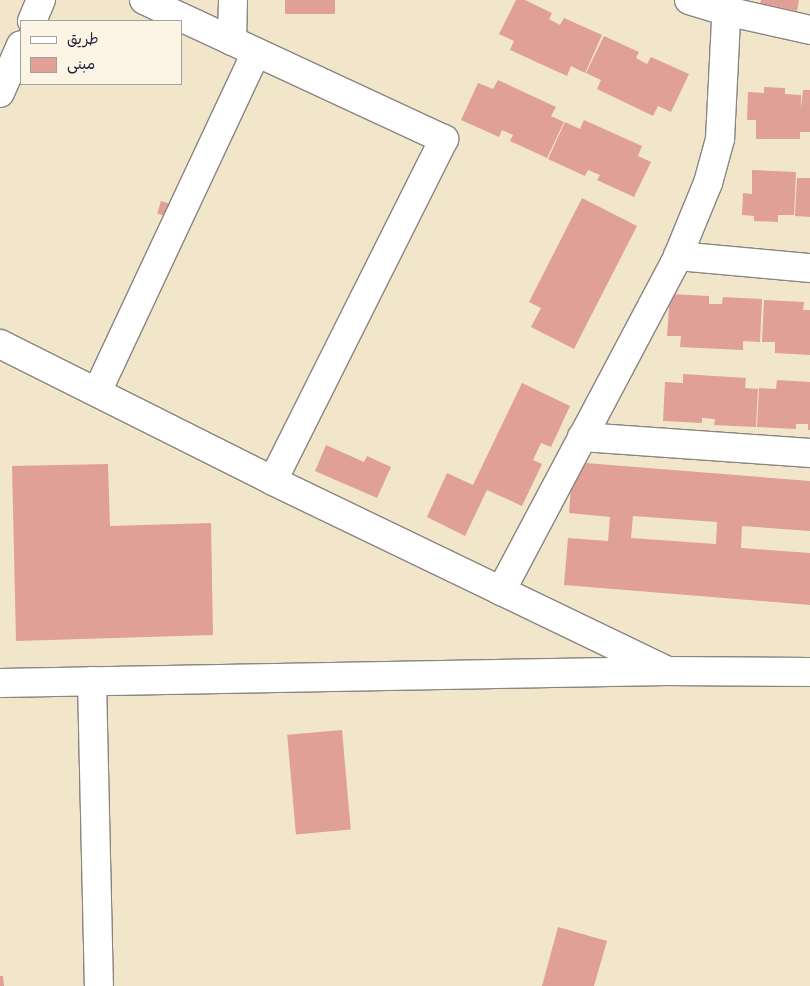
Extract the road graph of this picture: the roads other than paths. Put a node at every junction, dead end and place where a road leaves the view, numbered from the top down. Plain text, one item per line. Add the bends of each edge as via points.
1 (41, 0) edge
2 (144, 0) edge
3 (234, 0) edge
4 (689, 0) edge
5 (727, 6) edge
6 (32, 20) edge
7 (810, 30) edge
8 (20, 47) edge
9 (244, 47) junction
10 (0, 94) edge
11 (678, 256) junction
12 (810, 268) edge
13 (0, 344) edge
14 (97, 392) junction
15 (582, 437) junction
16 (810, 453) edge
17 (273, 481) junction
18 (501, 591) junction
19 (667, 670) junction
20 (810, 672) edge
21 (92, 681) junction
22 (0, 683) edge
23 (99, 986) edge

1 - 6 street
2 - 9 street
3 - 9 street
4 - 5 street
5 - 7 street
5 - 11 street via 720,139 708,184
8 - 10 street
9 - 14 street
9 - 17 street via 444,139
11 - 12 street
11 - 15 street
13 - 14 street
14 - 17 street
15 - 16 street
15 - 18 street
17 - 18 street
18 - 19 street
19 - 20 street
19 - 21 street
21 - 22 street
21 - 23 street

